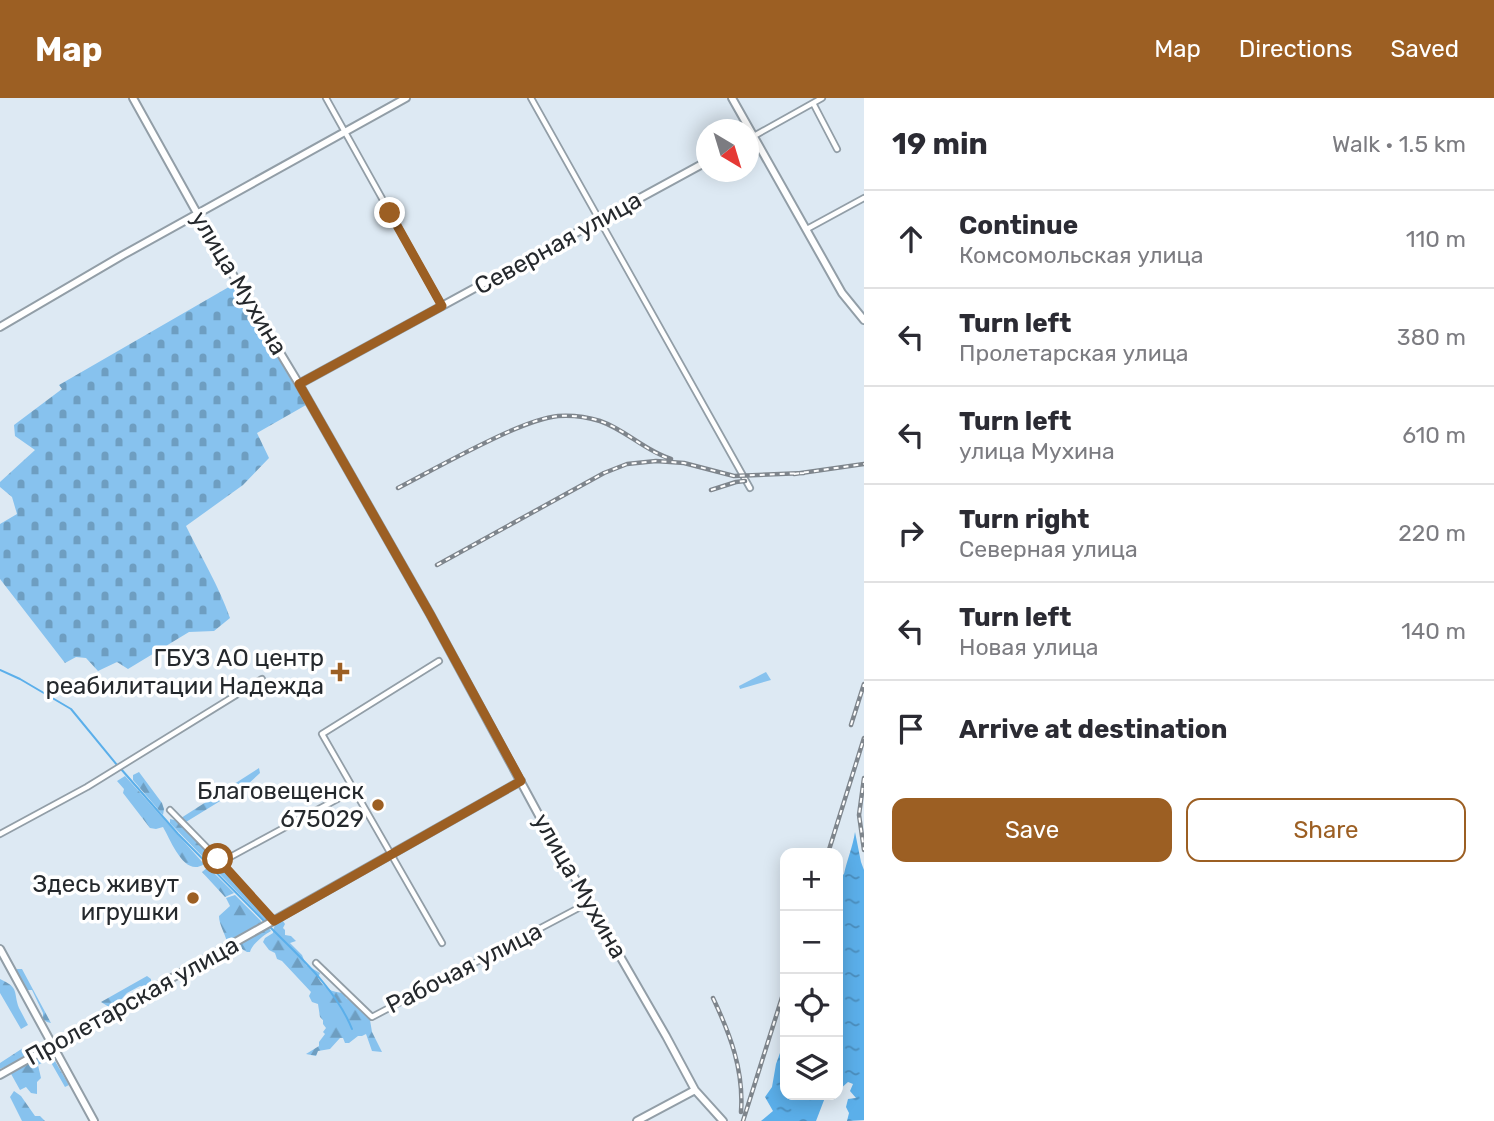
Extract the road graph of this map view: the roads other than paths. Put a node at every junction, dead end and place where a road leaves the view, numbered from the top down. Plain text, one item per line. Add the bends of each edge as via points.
1 (133, 98) edge
2 (326, 98) edge
3 (406, 98) edge
4 (531, 98) edge
5 (732, 98) edge
6 (822, 98) edge
7 (813, 103) junction
8 (742, 119) edge
9 (345, 132) junction
10 (759, 133) edge
11 (838, 149) dead end
12 (759, 151) edge
13 (696, 167) edge
14 (864, 198) edge
15 (197, 215) junction
16 (600, 220) junction
17 (806, 230) junction
18 (442, 306) junction
19 (864, 320) edge
20 (0, 327) edge
21 (299, 384) junction
22 (750, 488) dead end
23 (439, 661) dead end
24 (262, 678) dead end
25 (521, 781) junction
26 (354, 790) junction
27 (170, 810) dead end
28 (0, 834) edge
29 (391, 855) junction
30 (221, 862) junction
31 (588, 903) junction
32 (269, 923) junction
33 (442, 943) dead end
34 (0, 949) edge
35 (316, 963) dead end
36 (53, 1045) junction
37 (0, 1075) edge
38 (695, 1090) junction
39 (94, 1121) edge
40 (637, 1121) edge
41 (723, 1121) edge

1 - 15 main road, улица Мухина
2 - 9 street
3 - 9 main road
4 - 16 street
5 - 8 main road
6 - 7 street
7 - 10 street
7 - 11 street
9 - 15 main road
9 - 18 street
12 - 17 main road
13 - 16 main road, Северная улица
14 - 17 street
15 - 20 main road
15 - 21 main road, улица Мухина
16 - 18 main road, Северная улица
16 - 22 street
17 - 19 main road via 842,293
18 - 21 main road, Северная улица
21 - 25 main road, улица Мухина
23 - 26 street via 322,734
24 - 28 street via 78,793
25 - 29 main road, Пролетарская улица
25 - 31 main road, улица Мухина
26 - 29 street
26 - 30 street
27 - 30 street
29 - 32 main road, Пролетарская улица
29 - 33 street
30 - 32 street
31 - 35 street, Рабочая улица via 372,1017
31 - 38 main road, улица Мухина
32 - 36 main road, Пролетарская улица
34 - 36 main road
36 - 37 main road, Пролетарская улица
36 - 39 main road
38 - 40 main road
38 - 41 main road, улица Мухина

